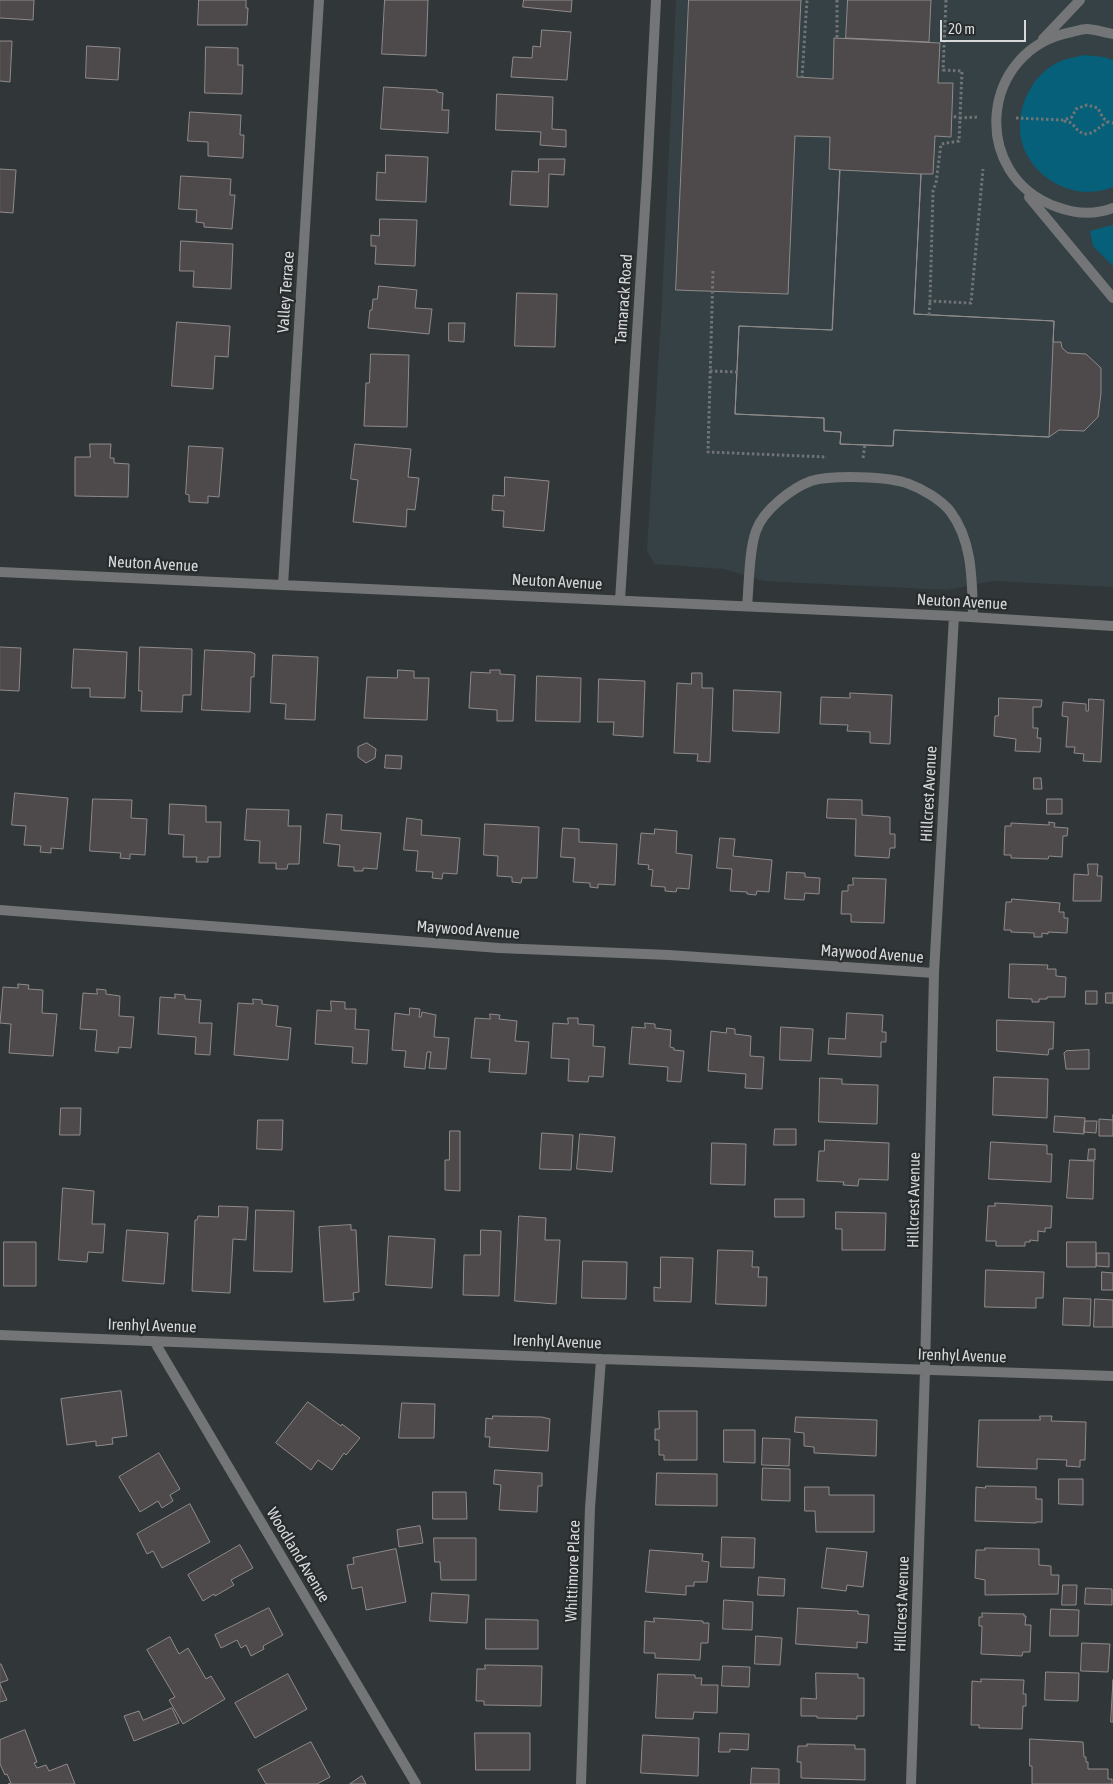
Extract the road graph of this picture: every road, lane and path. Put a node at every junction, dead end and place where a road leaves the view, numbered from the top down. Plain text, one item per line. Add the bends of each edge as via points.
1 (319, 0) edge
2 (656, 0) edge
3 (807, 0) edge
4 (837, 0) edge
5 (946, 0) edge
6 (1080, 0) edge
7 (1113, 34) edge
8 (837, 38) dead end
9 (1039, 43) junction
10 (802, 78) dead end
11 (952, 116) dead end
12 (960, 118) junction
13 (995, 118) junction
14 (1063, 120) junction
15 (1107, 122) junction
16 (1113, 123) edge
17 (983, 170) dead end
18 (1016, 180) junction
19 (1113, 208) edge
20 (713, 272) dead end
21 (1113, 298) edge
22 (930, 302) junction
23 (929, 315) dead end
24 (710, 371) junction
25 (737, 372) dead end
26 (865, 444) dead end
27 (834, 457) dead end
28 (860, 478) junction
29 (0, 572) edge
30 (283, 585) junction
31 (620, 600) junction
32 (747, 606) junction
33 (954, 616) junction
34 (973, 617) junction
35 (1113, 626) edge
36 (0, 910) edge
37 (934, 973) junction
38 (0, 1335) edge
39 (154, 1341) junction
40 (600, 1359) junction
41 (925, 1370) junction
42 (1113, 1376) edge
43 (416, 1784) edge
44 (581, 1784) edge
45 (911, 1784) edge

1 - 30 street, Valley Terrace
2 - 31 street, Tamarack Road via 648,176
3 - 10 path
4 - 8 path
5 - 12 path via 943,70 962,71
6 - 9 street
7 - 9 street via 1087,29 1055,35
9 - 13 street via 1015,65 1004,81
11 - 12 path
12 - 13 path
12 - 22 path via 959,141 941,144 933,191
13 - 14 path
13 - 18 street via 1000,153
14 - 15 path via 1084,134 1095,133
14 - 15 path via 1087,105 1098,108
15 - 16 path
17 - 22 path via 971,303
18 - 19 street via 1041,201 1071,212 1100,213
18 - 21 street
20 - 24 path
22 - 23 path
24 - 25 path
24 - 27 path via 708,452
26 - 28 path
28 - 32 street via 825,478 811,482 796,488 766,515 756,530 752,546
28 - 34 street via 909,484 932,496 950,511 969,552
29 - 30 street, Neuton Avenue
30 - 31 street, Neuton Avenue
31 - 32 street, Neuton Avenue
32 - 33 street, Neuton Avenue
33 - 34 street, Neuton Avenue
33 - 37 street, Hillcrest Avenue
34 - 35 street, Neuton Avenue
36 - 37 street, Maywood Avenue via 499,948 670,955
37 - 41 street, Hillcrest Avenue
38 - 39 street, Irenhyl Avenue
39 - 40 street, Irenhyl Avenue
39 - 43 street, Woodland Avenue
40 - 41 street, Irenhyl Avenue
40 - 44 street, Whittimore Place via 590,1508
41 - 42 street, Irenhyl Avenue
41 - 45 street, Hillcrest Avenue

